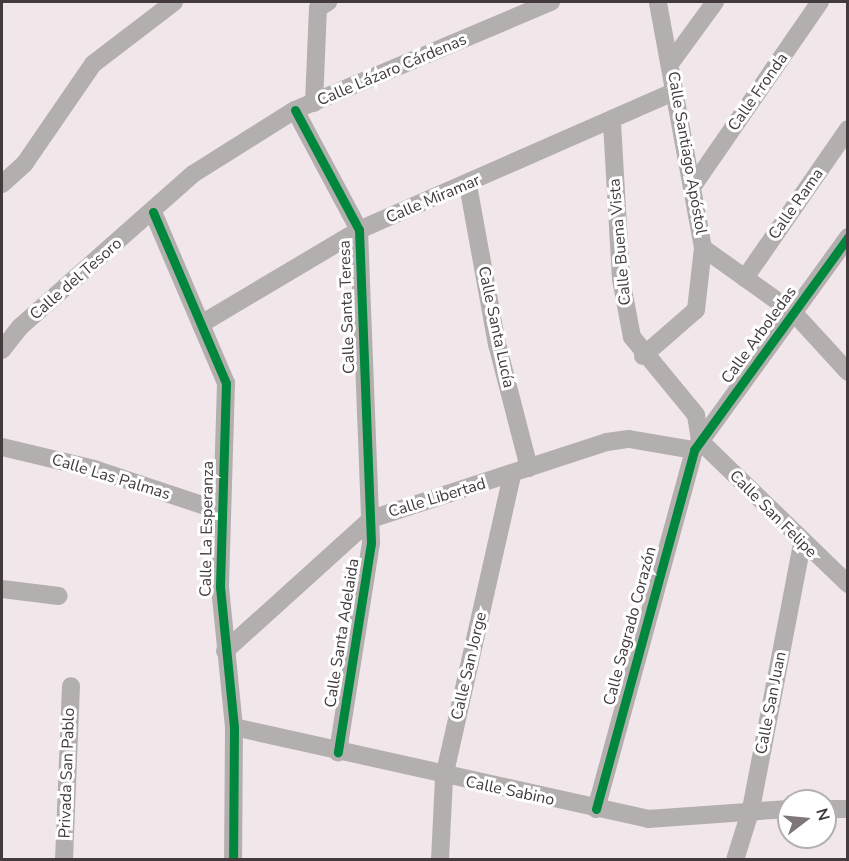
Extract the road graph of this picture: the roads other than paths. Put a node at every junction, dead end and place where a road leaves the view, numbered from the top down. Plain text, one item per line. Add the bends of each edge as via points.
1 (174, 2) edge
2 (328, 2) edge
3 (551, 2) edge
4 (658, 2) edge
5 (715, 2) edge
6 (820, 2) edge
7 (672, 61) junction
8 (674, 92) junction
9 (314, 103) junction
10 (295, 110) junction
11 (612, 123) junction
12 (848, 129) edge
13 (695, 183) junction
14 (2, 184) edge
15 (468, 185) junction
16 (153, 212) junction
17 (359, 230) junction
18 (848, 237) edge
19 (704, 248) junction
20 (745, 278) junction
21 (794, 313) junction
22 (201, 324) junction
23 (2, 350) edge
24 (643, 356) junction
25 (848, 372) edge
26 (697, 446) junction
27 (2, 447) edge
28 (529, 468) junction
29 (512, 475) junction
30 (220, 511) junction
31 (371, 519) junction
32 (802, 544) junction
33 (848, 584) edge
34 (2, 589) edge
35 (60, 596) dead end
36 (225, 651) junction
37 (71, 686) dead end
38 (234, 727) junction
39 (338, 752) junction
40 (444, 777) junction
41 (596, 809) junction
42 (751, 809) junction
43 (777, 809) edge
44 (64, 860) edge
45 (232, 860) edge
46 (440, 860) edge
47 (735, 860) edge

1 - 14 street via 93,64 25,163
2 - 9 street via 318,8
3 - 9 street, Calle Lázaro Cárdenas
4 - 7 street, Calle Santiago Apóstol
5 - 7 street
6 - 13 street, Calle Fronda
7 - 8 street, Calle Santiago Apóstol
8 - 11 street, Calle Miramar
8 - 13 street, Calle Santiago Apóstol
9 - 10 street, Calle Lázaro Cárdenas
10 - 16 street, Calle Lázaro Cárdenas via 193,174
10 - 17 street, Calle Santa Teresa
11 - 15 street, Calle Miramar
11 - 24 street, Calle Buena Vista via 621,279 632,338
12 - 20 street, Calle Rama
13 - 19 street, Calle Santiago Apóstol
15 - 17 street, Calle Miramar
15 - 28 street, Calle Santa Lucía via 497,344
16 - 22 street, Calle La Esperanza
16 - 23 street, Calle del Tesoro via 20,327
17 - 22 street, Calle Miramar
17 - 31 street, Calle Santa Teresa
18 - 21 street, Calle Arboledas
19 - 20 street
19 - 24 street, Calle Santiago Apóstol via 696,310
20 - 21 street
21 - 25 street
21 - 26 street, Calle Arboledas
22 - 30 street, Calle La Esperanza via 226,384
24 - 26 street via 696,415
26 - 28 street, Calle Libertad via 607,442
26 - 32 street, Calle San Felipe
26 - 41 street, Calle Sagrado Corazón
27 - 30 street, Calle Las Palmas via 94,469
28 - 29 street, Calle Libertad
29 - 31 street, Calle Libertad
29 - 40 street, Calle San Jorge
30 - 36 street, Calle La Esperanza
31 - 36 street, Calle Libertad
31 - 39 street, Calle Santa Adelaida via 371,543
32 - 33 street, Calle San Felipe
32 - 42 street, Calle San Juan
34 - 35 street
36 - 38 street, Calle La Esperanza
37 - 44 street, Privada San Pablo
38 - 39 street, Calle Sabino
38 - 45 street, Calle La Esperanza
39 - 40 street, Calle Sabino
40 - 41 street, Calle Sabino
40 - 46 street, Calle San Jorge
41 - 42 street, Calle Sabino via 648,819
42 - 43 street, Calle Sabino
42 - 47 street, Calle San Juan

